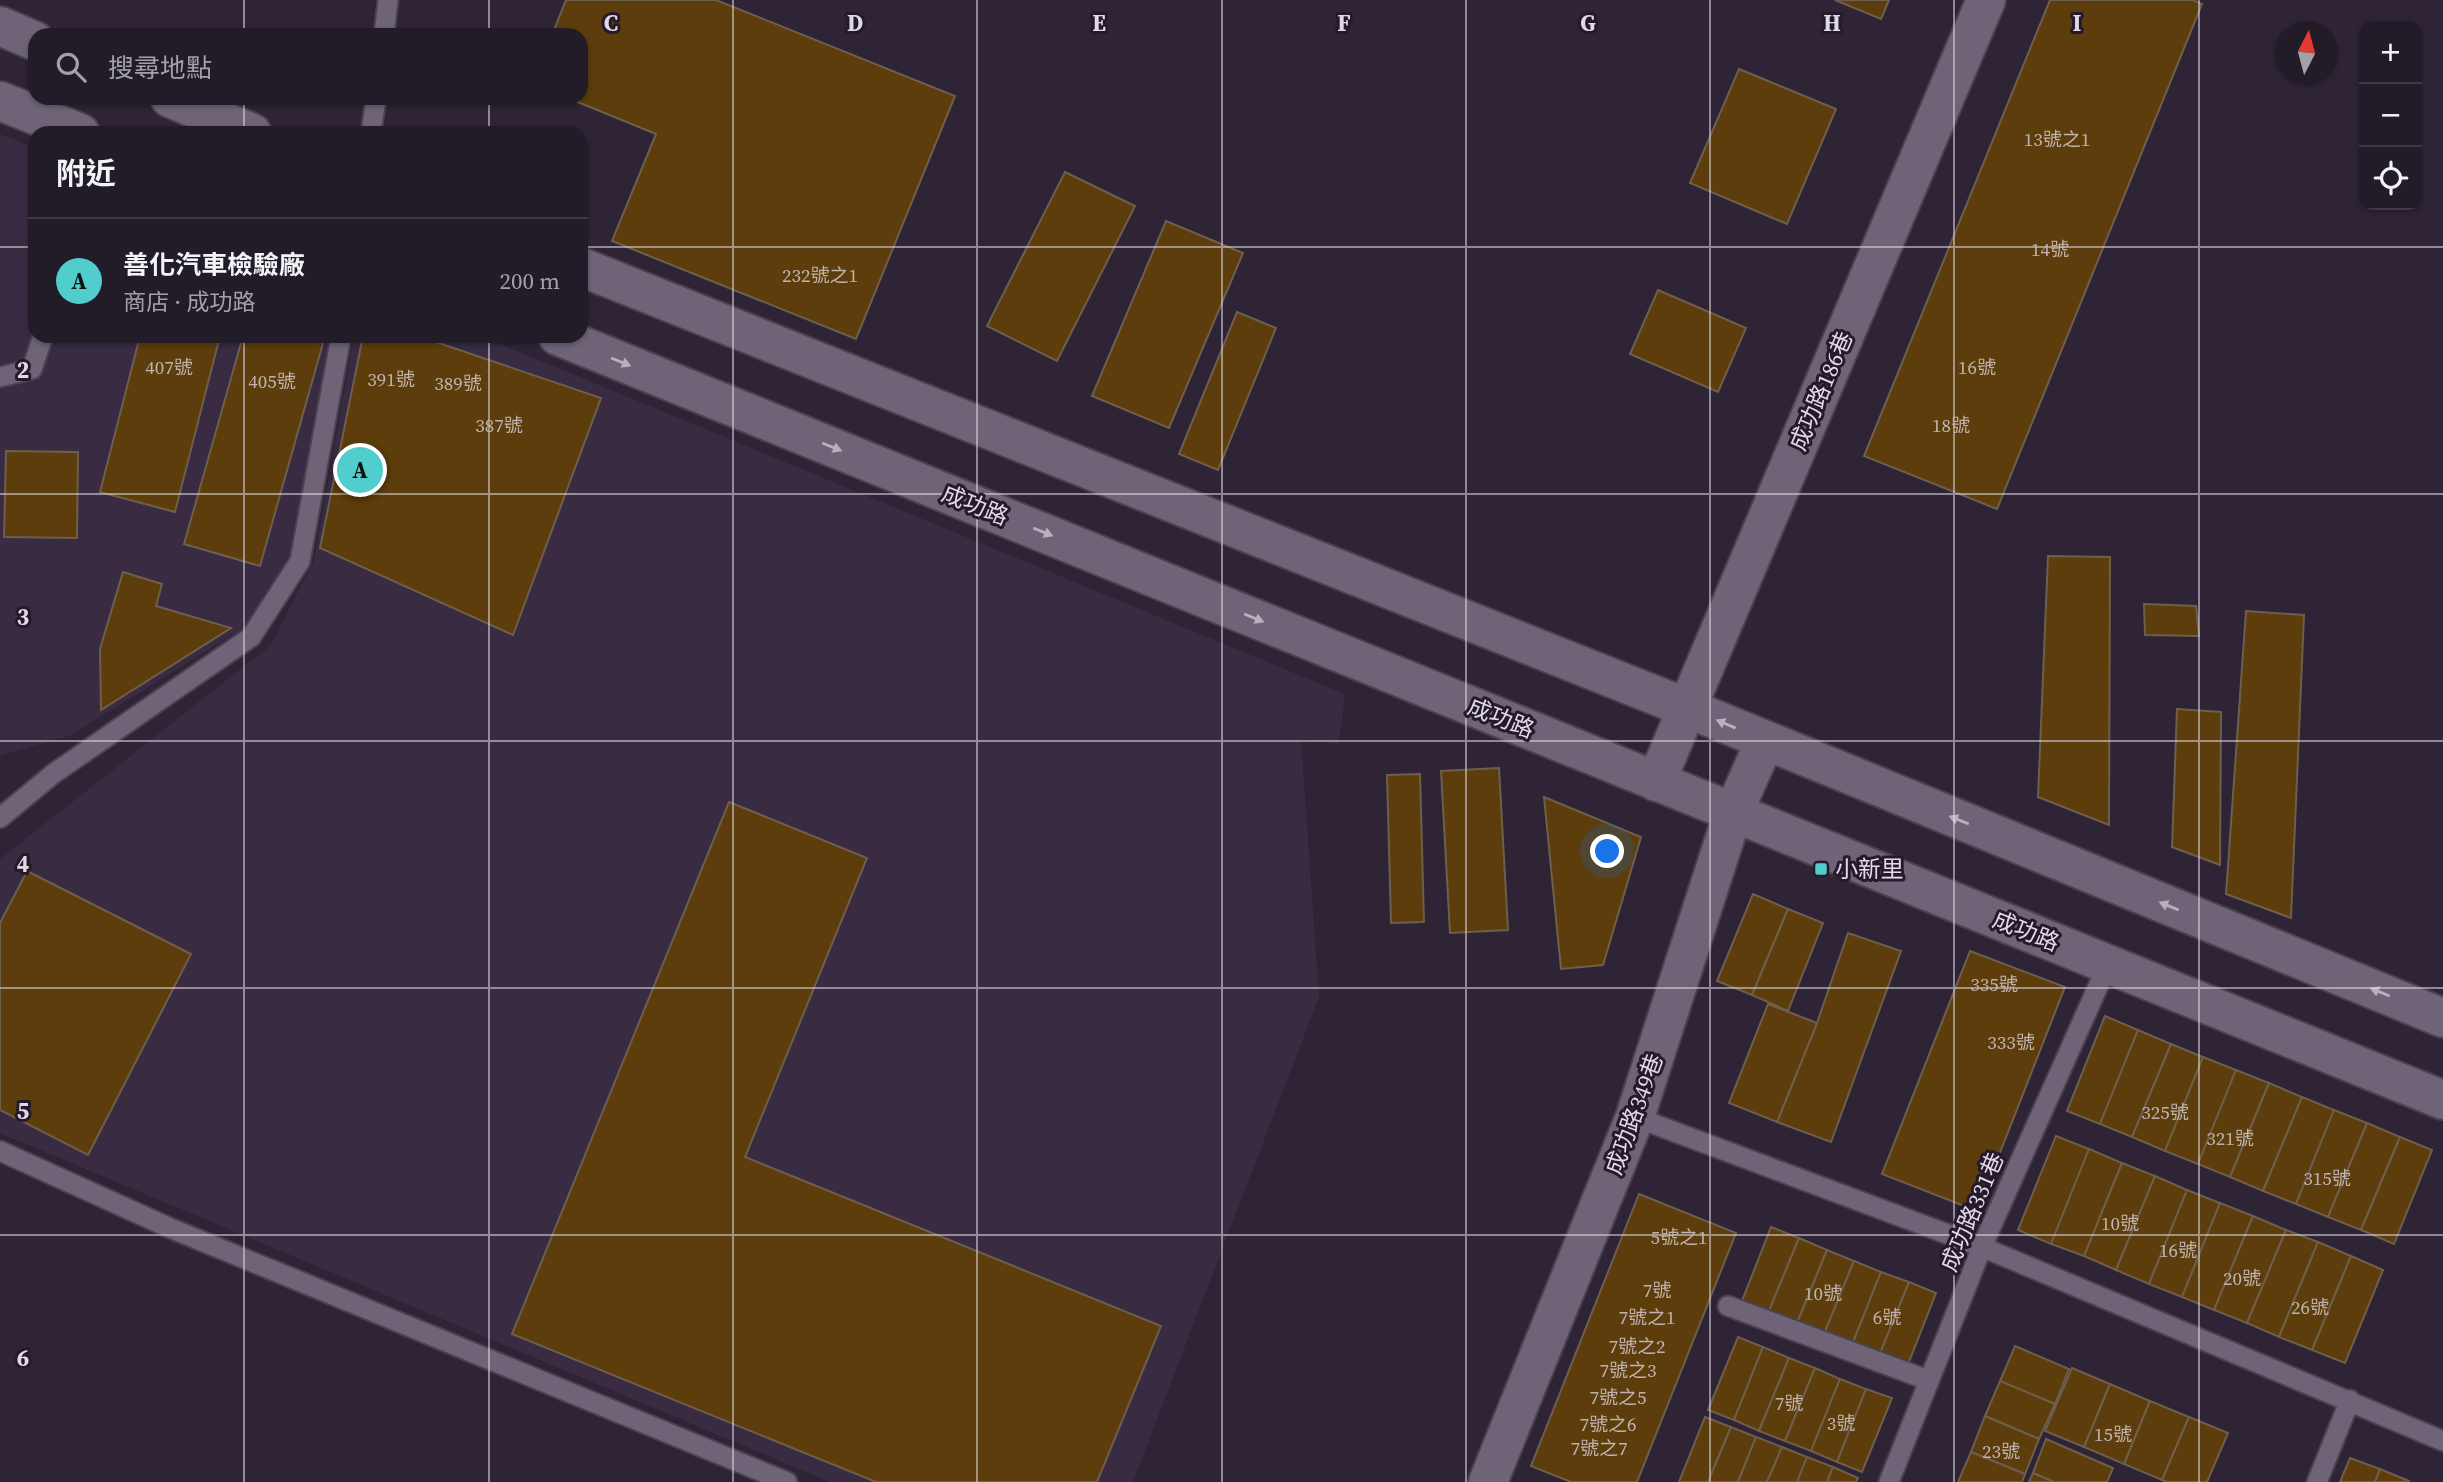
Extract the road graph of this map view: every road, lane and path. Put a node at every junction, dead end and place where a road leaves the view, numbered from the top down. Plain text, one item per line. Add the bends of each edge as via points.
1 (388, 0) edge
2 (1986, 0) edge
3 (0, 26) edge
4 (385, 28) edge
5 (28, 38) edge
6 (0, 101) edge
7 (186, 105) edge
8 (375, 105) edge
9 (62, 126) edge
10 (236, 126) edge
11 (372, 126) edge
12 (588, 270) edge
13 (41, 343) edge
14 (340, 343) edge
15 (575, 343) edge
16 (0, 377) edge
17 (1687, 708) junction
18 (1765, 741) junction
19 (1656, 782) junction
20 (1732, 813) junction
21 (0, 818) edge
22 (2108, 964) junction
23 (2443, 1018) edge
24 (2443, 1100) edge
25 (1635, 1117) junction
26 (0, 1151) edge
27 (1982, 1247) junction
28 (1728, 1306) dead end
29 (1928, 1380) junction
30 (2350, 1400) junction
31 (2443, 1441) edge
32 (787, 1482) edge
33 (1488, 1482) edge
34 (1889, 1482) edge
35 (2317, 1482) edge

1 - 4 lane
2 - 17 main road, 成功路186巷
3 - 5 main road
6 - 9 main road
7 - 10 main road
8 - 11 lane
12 - 17 main road
13 - 16 lane via 32,369
14 - 21 lane via 300,561 251,637 53,774
15 -> 19 main road, 成功路
18 -> 17 main road
17 - 19 main road, 成功路186巷
18 - 20 main road, 成功路349巷
23 -> 18 main road
19 - 20 main road, 成功路
20 - 22 main road, 成功路
20 - 25 main road, 成功路349巷
22 - 24 main road, 成功路
22 - 27 lane, 成功路331巷
25 - 27 lane
25 - 33 main road, 成功路349巷
26 - 32 lane via 170,1228
27 - 29 lane, 成功路331巷
27 - 30 lane
28 - 29 lane
29 - 34 lane, 成功路331巷
30 - 31 lane
30 - 35 lane

